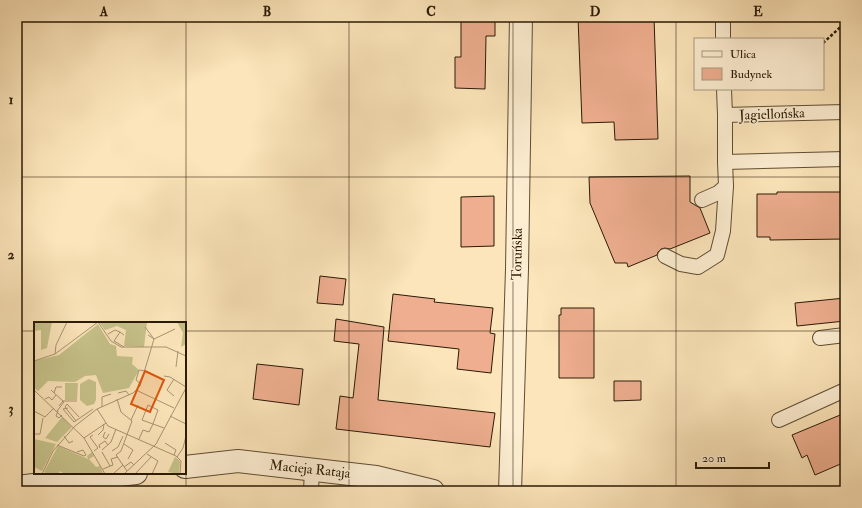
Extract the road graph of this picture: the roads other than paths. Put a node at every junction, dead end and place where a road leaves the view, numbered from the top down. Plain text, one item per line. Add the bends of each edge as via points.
1 (521, 17) edge
2 (723, 17) edge
3 (723, 38) edge
4 (724, 90) edge
5 (845, 112) edge
6 (725, 115) junction
7 (845, 159) edge
8 (726, 162) junction
9 (726, 186) junction
10 (702, 200) dead end
11 (665, 256) dead end
12 (845, 335) edge
13 (820, 338) dead end
14 (845, 390) edge
15 (779, 420) dead end
16 (186, 467) edge
17 (312, 469) junction
18 (128, 474) edge
19 (17, 487) edge
20 (311, 491) edge
21 (433, 491) edge
22 (510, 491) edge

1 - 22 street, Toruńska
2 - 3 lane
4 - 6 lane, Jagiellońska
5 - 6 lane, Jagiellońska
6 - 8 lane
7 - 8 lane
8 - 9 lane
9 - 10 lane via 718,193
9 - 11 lane via 723,231 717,255 698,267 681,264
12 - 13 lane
14 - 15 lane
16 - 17 street, Macieja Rataja via 238,461
17 - 20 lane
17 - 21 street, Macieja Rataja via 376,476
18 - 19 street

